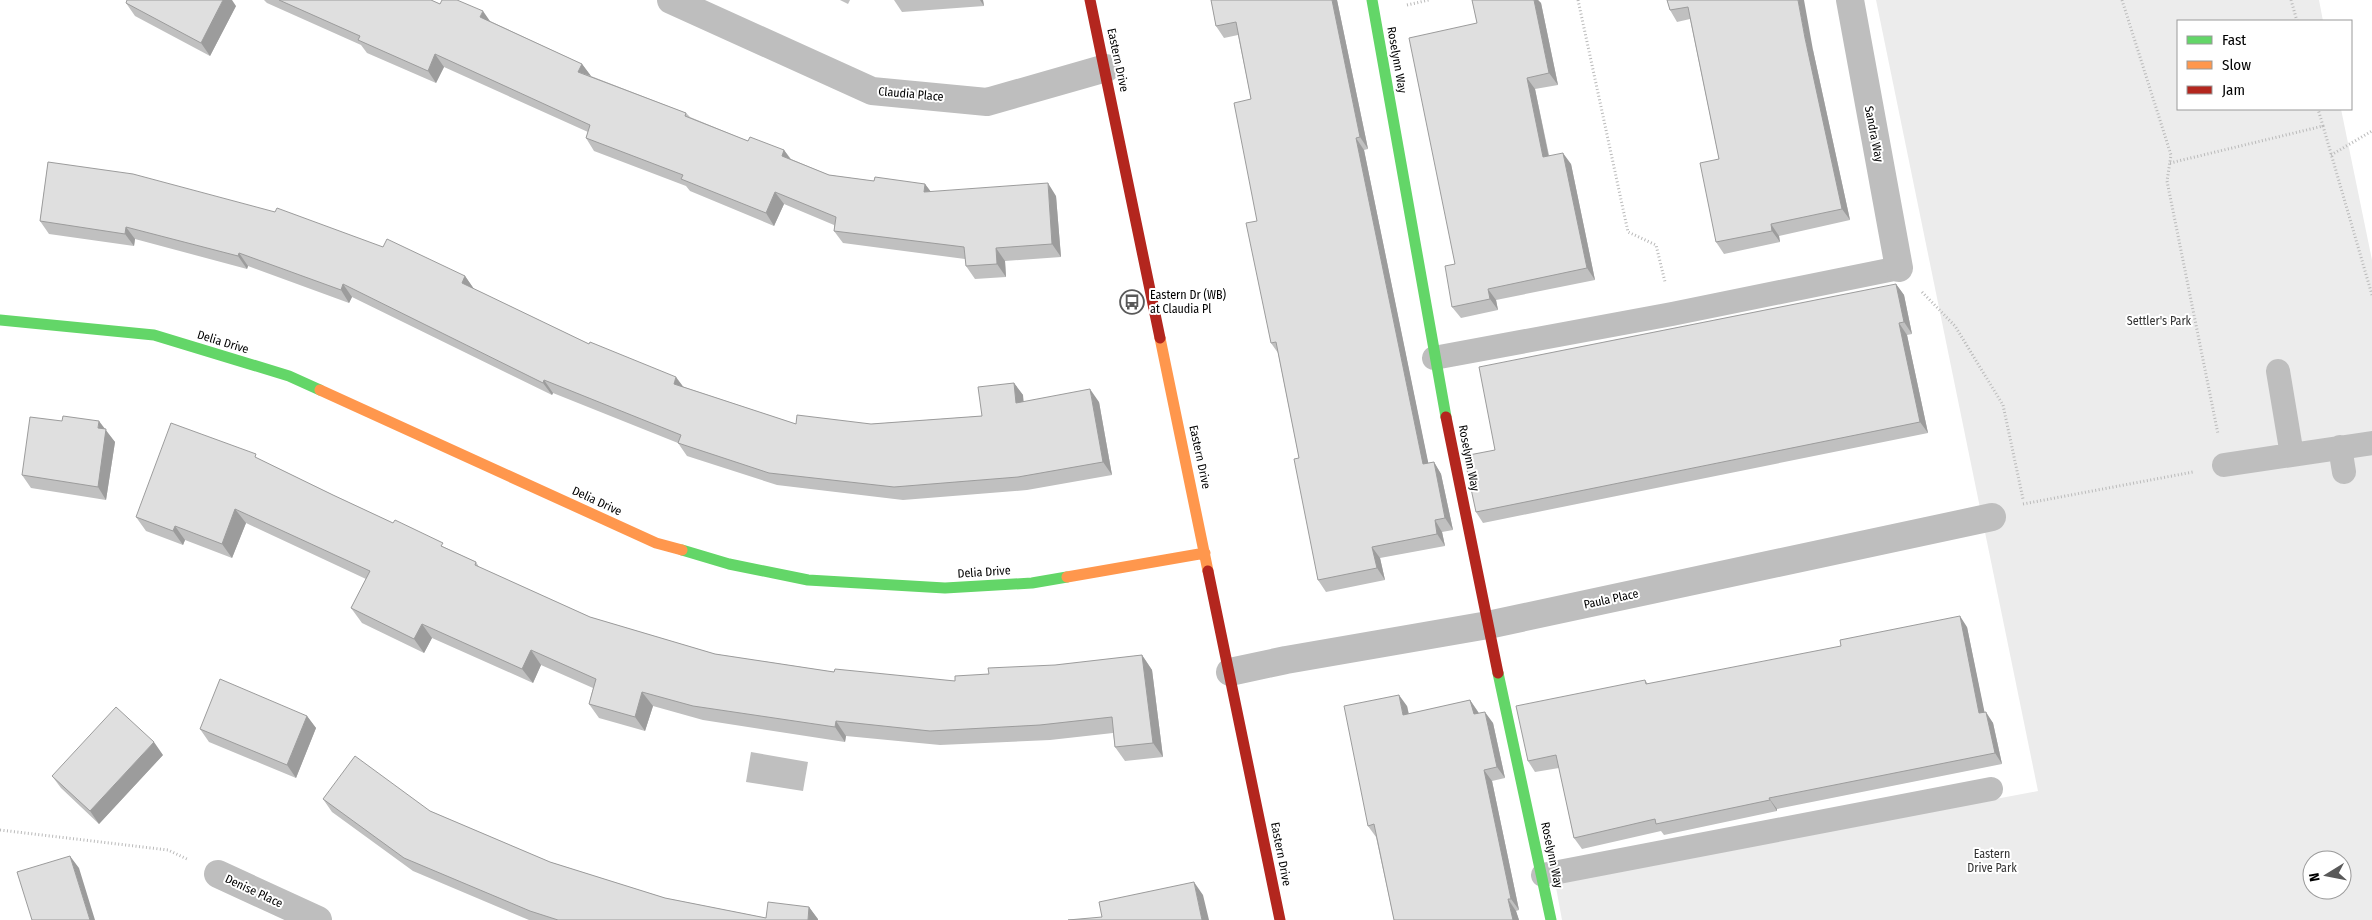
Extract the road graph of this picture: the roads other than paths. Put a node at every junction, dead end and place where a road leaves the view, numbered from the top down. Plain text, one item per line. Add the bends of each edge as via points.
1 (671, 0) edge
2 (1090, 0) edge
3 (1372, 0) edge
4 (1850, 0) edge
5 (1106, 68) junction
6 (1899, 268) joint
7 (0, 320) edge
8 (1434, 358) junction
9 (2278, 371) dead end
10 (2372, 443) edge
11 (2340, 448) junction
12 (2292, 455) junction
13 (2224, 465) road end
14 (2344, 472) dead end
15 (1992, 517) road end
16 (1206, 553) junction
17 (1488, 626) junction
18 (1230, 672) junction
19 (1991, 790) dead end
20 (218, 874) road end
21 (1542, 875) junction
22 (318, 920) edge
23 (1280, 920) edge
24 (1551, 920) edge

1 - 5 street, Claudia Place via 872,91 987,102
2 - 5 street, Eastern Drive
3 - 8 street, Roselynn Way
4 - 6 street, Sandra Way
5 - 16 street, Eastern Drive
6 - 8 lane
7 - 16 street, Delia Drive via 154,335 289,376 656,543 729,564 808,580 944,588 1032,582
8 - 17 street, Roselynn Way
9 - 12 lane
10 - 11 lane
11 - 12 lane
11 - 14 lane
12 - 13 lane
15 - 17 street, Paula Place
16 - 18 street, Eastern Drive
17 - 18 street, Paula Place
17 - 21 street, Roselynn Way
18 - 23 street, Eastern Drive
19 - 21 lane
20 - 22 street, Denise Place
21 - 24 street, Roselynn Way

